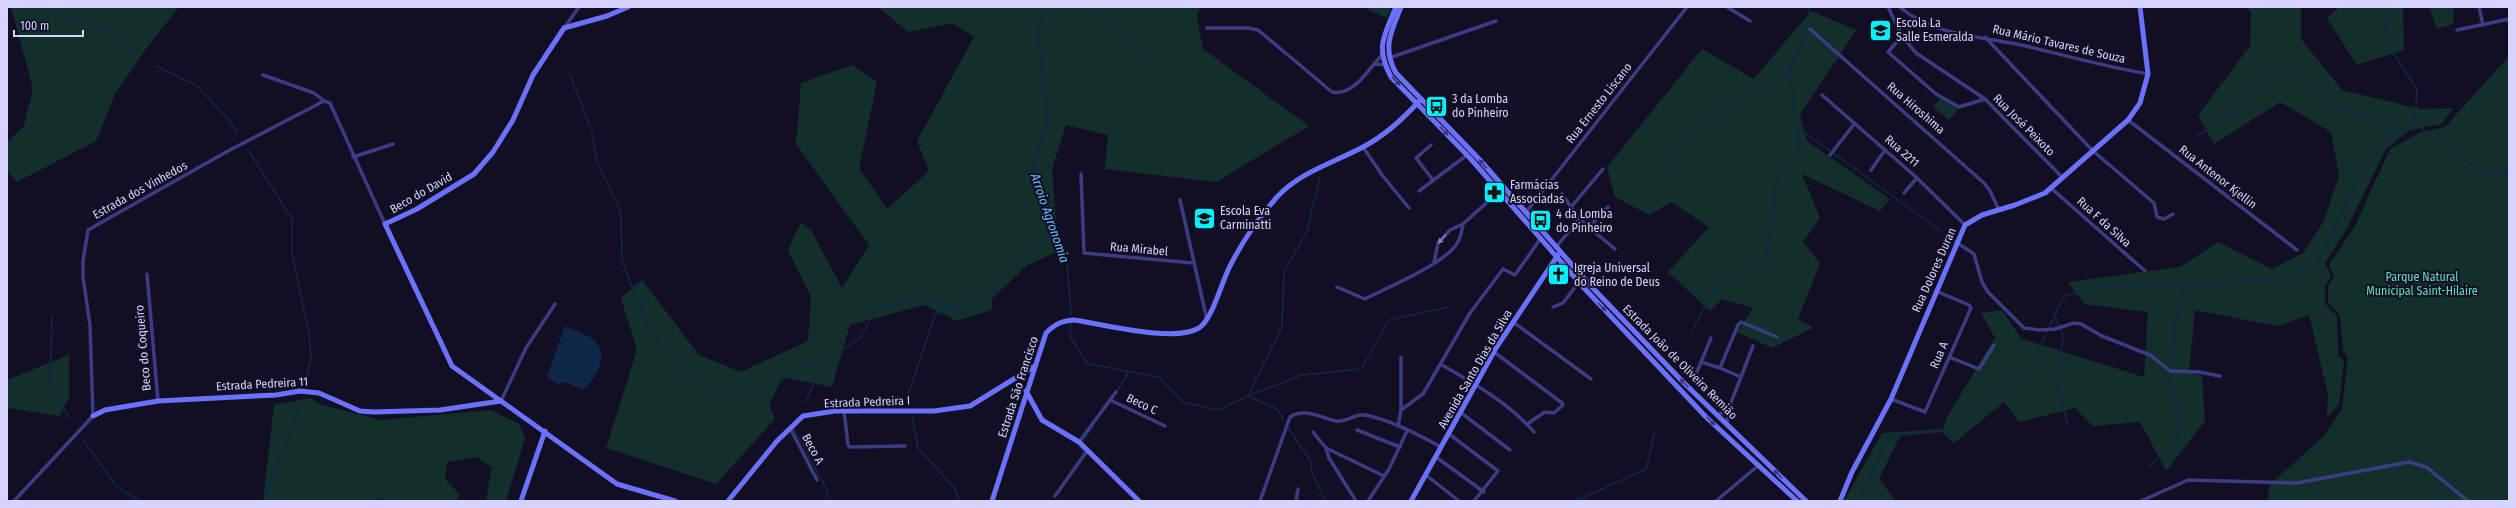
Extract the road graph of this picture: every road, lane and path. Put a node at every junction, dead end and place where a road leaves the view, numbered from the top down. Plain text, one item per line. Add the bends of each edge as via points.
1 (579, 7) edge
2 (628, 7) edge
3 (1396, 7) edge
4 (1401, 7) edge
5 (1687, 7) edge
6 (1728, 7) edge
7 (1888, 7) edge
8 (1900, 7) edge
9 (2140, 7) edge
10 (2479, 7) edge
11 (2509, 19) edge
12 (1496, 21) dead end
13 (1750, 21) dead end
14 (2483, 25) junction
15 (564, 28) junction
16 (1207, 28) dead end
17 (1810, 29) dead end
18 (2457, 30) dead end
19 (1902, 36) junction
20 (1985, 37) junction
21 (1382, 55) junction
22 (1389, 58) junction
23 (1374, 64) junction
24 (1385, 65) junction
25 (2148, 74) junction
26 (262, 75) dead end
27 (1822, 95) dead end
28 (1985, 99) junction
29 (324, 101) junction
30 (1419, 101) junction
31 (2128, 120) junction
32 (1855, 123) junction
33 (393, 144) dead end
34 (1431, 145) dead end
35 (1363, 147) junction
36 (1885, 150) junction
37 (2092, 150) junction
38 (1467, 155) junction
39 (1830, 155) dead end
40 (353, 157) junction
41 (1603, 169) dead end
42 (1871, 170) dead end
43 (1081, 174) dead end
44 (1917, 178) junction
45 (2062, 178) junction
46 (1433, 180) junction
47 (1504, 187) junction
48 (2051, 188) junction
49 (1419, 191) dead end
50 (1499, 191) junction
51 (1904, 193) dead end
52 (1562, 194) dead end
53 (1180, 200) dead end
54 (1572, 206) junction
55 (1608, 207) dead end
56 (1409, 208) dead end
57 (1999, 210) junction
58 (1526, 211) junction
59 (2173, 214) dead end
60 (1579, 219) junction
61 (385, 224) junction
62 (1463, 224) junction
63 (1966, 225) junction
64 (1589, 227) junction
65 (1541, 238) junction
66 (1956, 242) junction
67 (1559, 248) junction
68 (1615, 249) dead end
69 (2296, 250) dead end
70 (1557, 257) junction
71 (1193, 263) junction
72 (1434, 263) junction
73 (2145, 271) dead end
74 (147, 274) dead end
75 (1579, 282) junction
76 (1588, 282) junction
77 (1337, 287) dead end
78 (1584, 288) junction
79 (1936, 291) junction
80 (555, 304) dead end
81 (1553, 307) dead end
82 (1207, 321) junction
83 (1513, 322) junction
84 (1777, 337) dead end
85 (1711, 338) dead end
86 (1994, 345) dead end
87 (1754, 346) dead end
88 (1494, 352) junction
89 (1401, 357) dead end
90 (1949, 357) junction
91 (1701, 362) junction
92 (1440, 364) junction
93 (1035, 366) junction
94 (1720, 368) junction
95 (2220, 376) dead end
96 (1741, 377) junction
97 (1591, 379) dead end
98 (1694, 379) dead end
99 (1475, 384) junction
100 (1026, 391) junction
101 (1116, 392) dead end
102 (1891, 399) junction
103 (1110, 400) junction
104 (158, 401) junction
105 (501, 401) junction
106 (1402, 410) junction
107 (1728, 410) junction
108 (844, 411) junction
109 (1460, 412) junction
110 (1717, 415) junction
111 (93, 416) junction
112 (1527, 424) junction
113 (1727, 424) junction
114 (1165, 426) dead end
115 (1398, 426) junction
116 (790, 428) junction
117 (1357, 430) dead end
118 (545, 431) junction
119 (1408, 431) junction
120 (1721, 431) junction
121 (1313, 432) dead end
122 (1534, 432) dead end
123 (1449, 434) junction
124 (1079, 442) junction
125 (905, 446) dead end
126 (1400, 447) junction
127 (1442, 447) junction
128 (1326, 448) junction
129 (1510, 450) dead end
130 (1087, 451) junction
131 (1436, 458) junction
132 (1759, 465) junction
133 (1426, 475) junction
134 (1384, 476) junction
135 (818, 480) dead end
136 (1298, 489) dead end
137 (1484, 492) junction
138 (1055, 496) dead end
139 (14, 501) edge
140 (521, 501) edge
141 (675, 501) edge
142 (728, 501) edge
143 (992, 501) edge
144 (1139, 501) edge
145 (1260, 501) edge
146 (1296, 501) edge
147 (1356, 501) edge
148 (1368, 501) edge
149 (1411, 501) edge
150 (1459, 501) edge
151 (1474, 501) edge
152 (1716, 501) edge
153 (1797, 501) edge
154 (1806, 501) edge
155 (1840, 501) edge
156 (2141, 501) edge
157 (2468, 501) edge

1 - 15 street
2 - 15 street via 607,16
3 - 21 street, Estrada João de Oliveira Remião via 1383,37
4 - 22 street, Estrada João de Oliveira Remião via 1389,39
5 - 58 street, Rua Ernesto Liscano
6 - 13 street
7 - 19 street, Rua José Peixoto
8 - 20 street, Rua Mário Tavares de Souza via 1918,19 1944,30
9 - 25 street, Rua Dolores Duran
10 - 14 street
11 - 14 street
12 - 22 street
14 - 18 street
15 - 61 street, Beco do David via 533,75 513,120 493,152 474,174 417,209
16 - 23 street via 1258,30 1332,92 1347,91
17 - 57 street, Rua Hiroshima via 1984,183
19 - 28 street, Rua José Peixoto via 1916,53
19 - 28 street via 1888,52 1936,94 1959,107
20 - 25 street, Rua Mário Tavares de Souza
20 - 37 street
21 - 23 street
21 - 24 street, Estrada João de Oliveira Remião
22 - 30 street, Estrada João de Oliveira Remião via 1396,73
23 - 24 street
24 -> 30 street, Estrada João de Oliveira Remião via 1391,77
25 - 31 street, Rua Dolores Duran via 2140,102
26 - 29 street via 314,94
27 - 32 street, Rua 2211
28 - 45 street, Rua José Peixoto
29 - 40 street via 330,103
29 - 111 street, Estrada dos Vinhedos via 228,151 88,230 83,277 90,325
30 - 35 street
30 -> 38 street, Estrada João de Oliveira Remião
47 -> 30 street, Estrada João de Oliveira Remião
31 - 37 street, Rua Dolores Duran
31 - 69 street, Rua Antenor Kjellin
32 - 36 street, Rua 2211
32 - 39 street
33 - 40 street
34 - 46 street via 1416,158
35 - 56 street
35 - 82 street via 1298,178 1277,197 1232,262
36 - 42 street
36 - 44 street, Rua 2211
37 - 45 street, Rua Dolores Duran
37 - 59 street via 2154,204 2157,217 2164,219
38 - 46 street
38 - 50 street, Estrada João de Oliveira Remião
40 - 61 street
41 - 54 street
43 - 71 street, Rua Mirabel via 1084,253
44 - 51 street
44 - 63 street, Rua 2211
45 - 48 street, Rua Dolores Duran
46 - 49 street
47 - 50 street
47 - 58 street, Estrada João de Oliveira Remião
48 - 57 street, Rua Dolores Duran via 2035,198
48 - 73 street, Rua F da Silva
50 - 62 street
50 - 65 street, Estrada João de Oliveira Remião
52 - 54 street
53 - 71 street
54 - 60 street
55 - 64 street
57 - 63 street, Rua Dolores Duran via 1978,217
58 - 67 street, Estrada João de Oliveira Remião
60 - 64 street
60 - 67 street
61 - 105 street, Beco do David via 450,362
62 - 72 street via 1459,241 1451,252
62 -> 72 street via 1450,230 1438,243
63 - 66 street, Rua Dolores Duran
64 - 68 street
65 - 70 street, Estrada João de Oliveira Remião
65 - 92 street via 1515,275 1503,269 1470,313
66 - 79 street, Rua Dolores Duran
66 - 95 street via 1974,254 1982,282 1988,292 2017,324 2024,328 2039,330 2080,324 2102,336 2140,350 2170,371
67 - 70 street, Avenida Santo Dias da Silva
67 - 76 street, Estrada João de Oliveira Remião
70 - 75 street, Estrada João de Oliveira Remião
70 - 83 street, Avenida Santo Dias da Silva
71 - 82 street
72 - 77 street via 1365,299
74 - 104 street, Beco do Coqueiro
75 - 78 street, Estrada João de Oliveira Remião
75 - 81 street via 1563,304
76 - 78 street
110 -> 76 street, Estrada João de Oliveira Remião
78 -> 120 street, Estrada João de Oliveira Remião
79 - 90 street, Rua A via 1970,306
79 - 102 street, Rua Dolores Duran
80 - 105 street via 526,348
82 - 93 street, Estrada São Francisco via 1189,332 1162,334 1074,320 1060,322 1046,333
83 - 88 street, Avenida Santo Dias da Silva
83 - 97 street
84 - 94 street via 1740,322
85 - 91 street
86 - 90 street via 1978,369
87 - 96 street
88 - 99 street, Avenida Santo Dias da Silva
88 - 112 street via 1563,405 1554,413 1545,412
89 - 106 street
90 - 102 street, Rua A via 1925,412
91 - 94 street
91 - 98 street
92 - 99 street
92 - 106 street via 1423,394
93 - 100 street, Estrada São Francisco
93 - 108 street, Estrada Pedreira I via 970,406 934,411
94 - 96 street
96 - 107 street
99 - 109 street, Avenida Santo Dias da Silva
99 - 112 street
100 - 124 street via 1042,420
100 - 143 street, Estrada São Francisco
101 - 103 street
102 - 155 street, Rua Dolores Duran via 1852,472
103 - 114 street, Beco C
103 - 124 street
104 - 105 street, Estrada Pedreira 11 via 276,395 310,390 360,411 388,413 440,410
104 - 111 street, Estrada Pedreira 11 via 105,410
105 - 118 street, Beco do David
106 - 115 street
107 - 110 street
107 - 113 street
108 - 116 street, Estrada Pedreira I via 802,416
108 - 125 street via 848,446
109 - 123 street, Avenida Santo Dias da Silva
109 - 129 street
110 - 113 street, Estrada João de Oliveira Remião
111 - 139 street
112 - 122 street
113 - 120 street via 1725,430
154 -> 113 street, Estrada João de Oliveira Remião
115 - 119 street
115 - 145 street via 1366,415 1338,422 1303,412 1290,417
116 - 135 street, Beco A
116 - 142 street, Estrada Pedreira I
117 - 126 street
118 - 140 street
118 - 141 street, Beco do David via 617,484
119 - 126 street
119 - 127 street
120 - 132 street, Estrada João de Oliveira Remião
121 - 128 street
123 - 127 street, Avenida Santo Dias da Silva
123 - 137 street via 1498,471
124 - 130 street
126 - 134 street
127 - 131 street, Avenida Santo Dias da Silva
128 - 134 street
128 - 147 street via 1329,458
130 - 138 street
130 - 144 street
131 - 133 street, Avenida Santo Dias da Silva
131 - 137 street
132 - 152 street
132 - 153 street, Estrada João de Oliveira Remião
133 - 149 street, Avenida Santo Dias da Silva
133 - 150 street
134 - 148 street
136 - 146 street
137 - 151 street
156 - 157 street via 2188,480 2297,483 2410,462 2426,467

